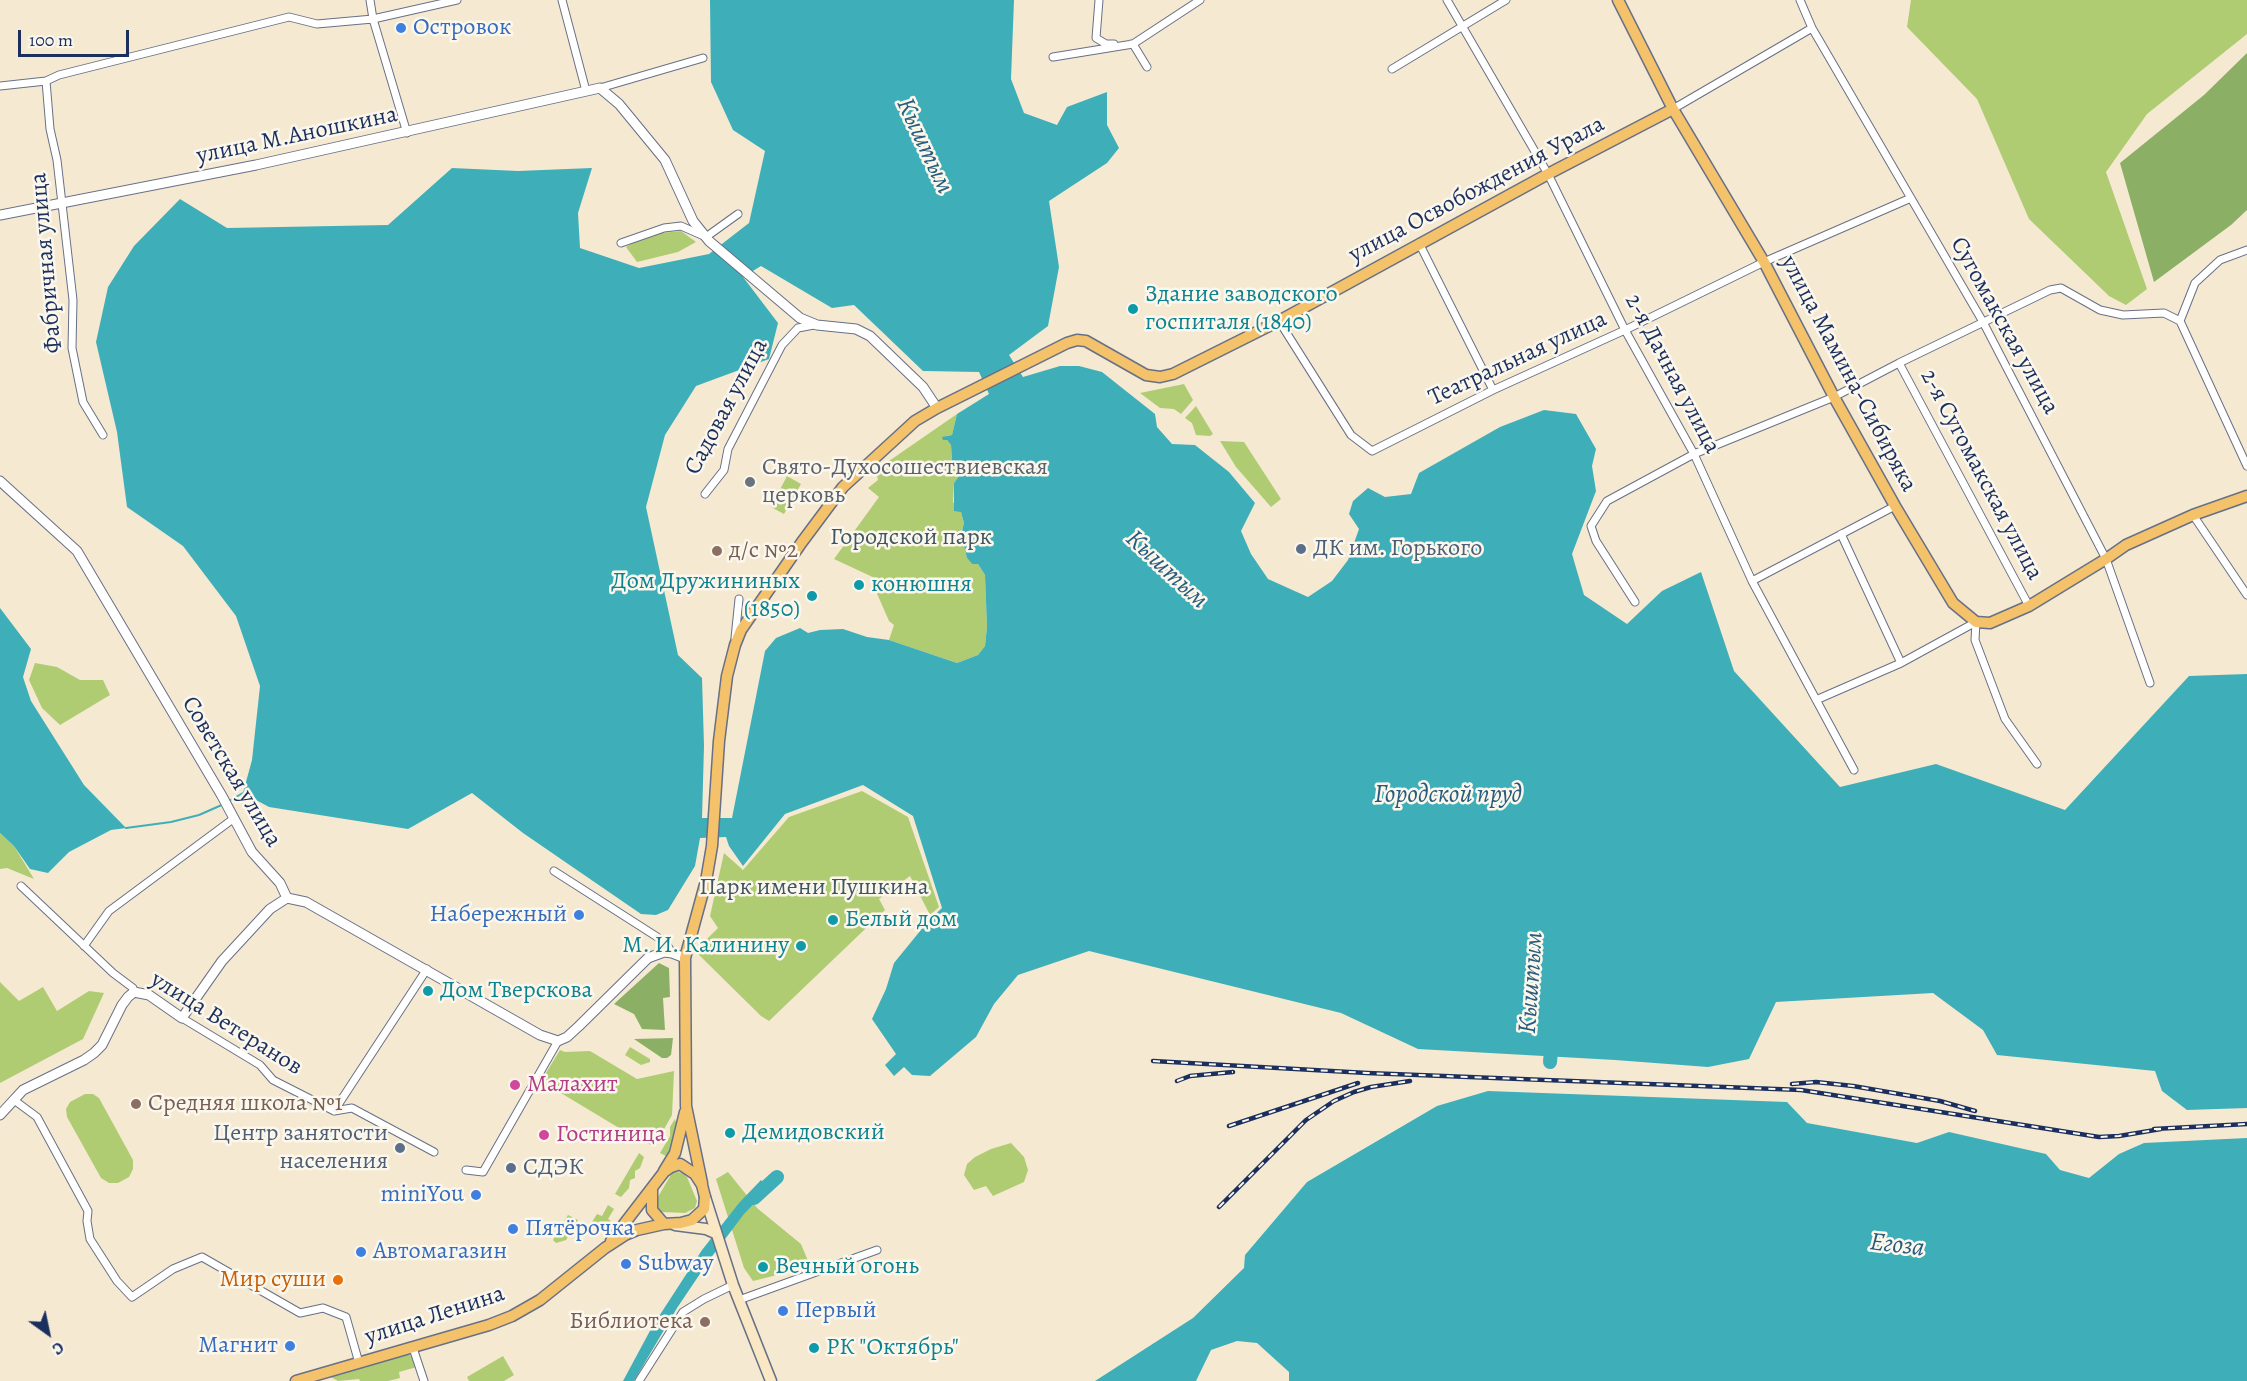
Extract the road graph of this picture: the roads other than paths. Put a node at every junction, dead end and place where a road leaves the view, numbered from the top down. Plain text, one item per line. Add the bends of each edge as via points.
1 (370, 0) edge
2 (456, 0) edge
3 (562, 0) edge
4 (1099, 0) edge
5 (1200, 0) edge
6 (1447, 0) edge
7 (1506, 0) edge
8 (1618, 0) edge
9 (1800, 0) edge
10 (373, 19) junction
11 (1462, 25) junction
12 (1812, 28) junction
13 (1133, 44) junction
14 (1053, 57) dead end
15 (703, 58) dead end
16 (1147, 67) dead end
17 (1392, 69) dead end
18 (46, 81) junction
19 (0, 86) edge
20 (600, 88) junction
21 (586, 91) junction
22 (1673, 109) junction
23 (406, 132) junction
24 (1548, 174) junction
25 (1911, 198) junction
26 (61, 204) junction
27 (738, 214) dead end
28 (0, 215) edge
29 (706, 237) junction
30 (621, 243) dead end
31 (1419, 243) junction
32 (2247, 250) edge
33 (1764, 262) junction
34 (1280, 321) junction
35 (2180, 321) junction
36 (1983, 322) junction
37 (817, 325) junction
38 (1625, 330) junction
39 (1899, 363) junction
40 (1493, 390) junction
41 (1834, 397) junction
42 (937, 408) junction
43 (103, 435) dead end
44 (1694, 454) junction
45 (2247, 466) edge
46 (0, 481) edge
47 (705, 494) dead end
48 (2247, 496) edge
49 (1895, 506) junction
50 (2193, 515) junction
51 (1841, 534) junction
52 (2106, 559) junction
53 (1752, 580) junction
54 (2247, 595) edge
55 (739, 599) dead end
56 (1635, 602) dead end
57 (2029, 606) junction
58 (1976, 622) junction
59 (735, 645) junction
60 (1901, 663) junction
61 (2150, 683) dead end
62 (1816, 700) junction
63 (2037, 764) dead end
64 (1854, 770) dead end
65 (233, 819) junction
66 (554, 871) dead end
67 (21, 886) dead end
68 (287, 898) junction
69 (84, 946) junction
70 (672, 952) junction
71 (685, 958) junction
72 (427, 969) junction
73 (134, 992) junction
74 (182, 1018) junction
75 (558, 1041) junction
76 (14, 1100) junction
77 (686, 1106) junction
78 (334, 1111) junction
79 (0, 1115) edge
80 (434, 1152) dead end
81 (466, 1170) dead end
82 (663, 1172) junction
83 (702, 1183) junction
84 (652, 1189) junction
85 (705, 1197) junction
86 (667, 1224) junction
87 (715, 1233) junction
88 (605, 1248) junction
89 (877, 1250) dead end
90 (733, 1285) junction
91 (739, 1300) junction
92 (413, 1348) junction
93 (359, 1363) junction
94 (296, 1381) edge
95 (424, 1381) edge
96 (639, 1381) edge
97 (771, 1381) edge

1 - 10 street
2 - 10 street
3 - 21 street
4 - 13 street via 1096,38 1106,44
5 - 13 street
6 - 11 street, 2-я Дачная улица
7 - 11 street
8 - 22 main road, улица Мамина-Сибиряка
9 - 12 street, Сугомакская улица
10 - 18 street via 317,24 289,17
10 - 23 street
11 - 17 street
11 - 24 street, 2-я Дачная улица
12 - 22 street, улица Освобождения Урала
12 - 25 street, Сугомакская улица
13 - 14 street
13 - 16 street
15 - 20 street, улица М.Аношкина
18 - 19 street
18 - 26 street, Фабричная улица
20 - 21 street, улица М.Аношкина
20 - 29 street via 619,104 665,160 693,221
21 - 23 street, улица М.Аношкина
22 - 24 main road, улица Освобождения Урала
22 - 33 main road, улица Мамина-Сибиряка
23 - 26 street, улица М.Аношкина
24 - 31 main road, улица Освобождения Урала
24 - 38 street, 2-я Дачная улица
25 - 33 street, Театральная улица
25 - 36 street, Сугомакская улица
26 - 28 street, улица М.Аношкина
26 - 43 street, Фабричная улица via 73,300 72,348 83,402
27 - 29 street
29 - 30 street via 681,226
29 - 37 street via 801,318
31 - 34 main road, улица Освобождения Урала
31 - 40 street
32 - 35 street via 2220,260 2194,283
33 - 38 street, Театральная улица
33 - 41 main road, улица Мамина-Сибиряка
34 - 40 street, Театральная улица via 1351,435 1372,451
34 - 42 main road, улица Освобождения Урала via 1167,376 1139,373 1082,340 1067,343
35 - 36 street via 2164,313 2123,315 2100,310 2061,288
35 - 45 street
36 - 39 street
36 - 52 street, Сугомакская улица
37 - 42 street via 856,329 870,336 923,387
37 - 47 street, Садовая улица via 798,328 782,345 728,449 723,470
38 - 40 street, Театральная улица
38 - 44 street, 2-я Дачная улица
39 - 41 street
39 - 57 street, 2-я Сугомакская улица
41 - 44 street
41 - 49 main road, улица Мамина-Сибиряка
42 - 59 main road via 902,431 843,487 741,630
44 - 53 street, 2-я Дачная улица
44 - 56 street via 1607,501 1591,526 1596,541
46 - 65 street, Советская улица via 77,551
48 - 50 main road
49 - 51 street
49 - 58 main road, улица Мамина-Сибиряка via 1953,603
50 - 52 main road via 2126,545
50 - 54 street
51 - 53 street
51 - 60 street
52 - 57 main road
52 - 61 street, Сугомакская улица
53 - 62 street, 2-я Дачная улица
55 - 59 street
57 - 58 main road via 1990,623
58 - 60 street
58 - 63 street via 1975,640 2005,720
59 - 71 main road via 719,741 712,846
60 - 62 street
62 - 64 street, 2-я Дачная улица
65 - 68 street, Советская улица
65 - 69 street via 109,911
66 - 70 street via 665,942
67 - 69 street, улица Ветеранов
68 - 72 street via 306,902
68 - 74 street via 270,909 222,961
69 - 73 street, улица Ветеранов
70 - 71 street
70 - 75 street via 656,954 640,964 579,1026
71 - 77 main road
72 - 75 street via 540,1035
72 - 78 street
73 - 74 street, улица Ветеранов via 149,995
73 - 76 street via 94,1053 34,1083
74 - 78 street, улица Ветеранов via 260,1065 273,1080
75 - 81 street via 483,1172
76 - 79 street
76 - 93 street via 37,1117 88,1211 90,1239 132,1297 174,1269 202,1257 300,1313 323,1308 346,1317
77 - 82 main road via 675,1153
77 - 83 main road
78 - 80 street, улица Ветеранов via 352,1108
82 - 83 main road via 680,1164
82 - 84 main road
83 - 85 main road
84 - 86 main road via 652,1210
84 - 88 main road
85 - 86 main road via 704,1209 692,1220
85 - 87 main road
86 - 87 main road
86 - 88 main road via 637,1230
87 - 90 main road
88 - 92 main road, улица Ленина via 566,1281 512,1316
89 - 91 street
90 - 91 main road
90 - 96 street via 683,1312
91 - 97 main road
92 - 93 main road, улица Ленина
92 - 95 street
93 - 94 main road, улица Ленина

